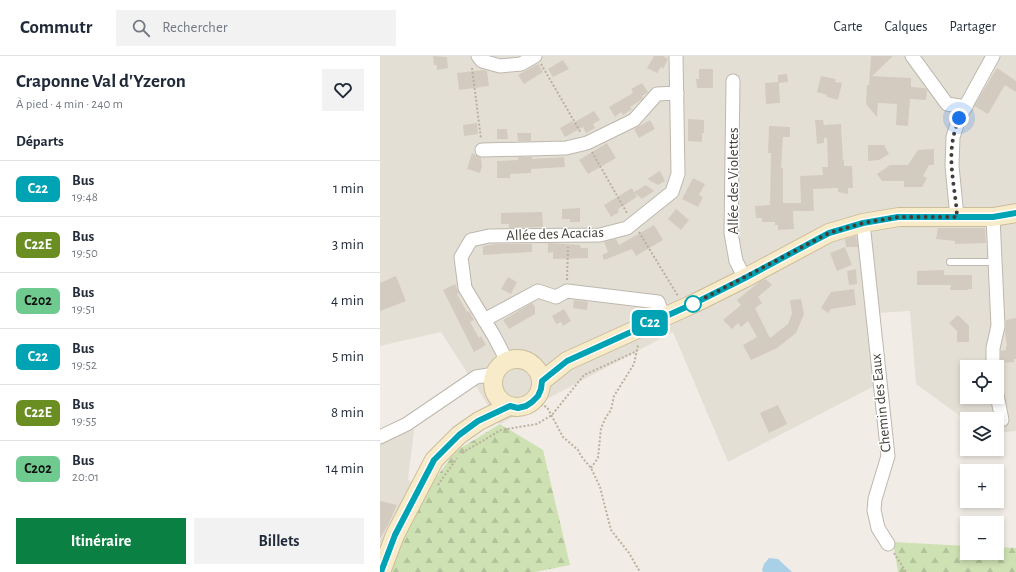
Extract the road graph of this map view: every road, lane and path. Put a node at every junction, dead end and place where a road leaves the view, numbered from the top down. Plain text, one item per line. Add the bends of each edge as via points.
1 (478, 56) edge
2 (535, 56) edge
3 (676, 56) edge
4 (912, 56) edge
5 (994, 56) edge
6 (472, 69) dead end
7 (546, 72) dead end
8 (733, 82) dead end
9 (676, 93) junction
10 (966, 107) junction
11 (579, 131) dead end
12 (481, 135) dead end
13 (482, 150) dead end
14 (596, 159) dead end
15 (623, 206) dead end
16 (1016, 213) edge
17 (957, 217) junction
18 (993, 217) junction
19 (863, 223) junction
20 (641, 235) dead end
21 (568, 257) dead end
22 (950, 262) dead end
23 (995, 262) junction
24 (745, 278) junction
25 (675, 293) dead end
26 (562, 294) junction
27 (664, 317) junction
28 (484, 320) junction
29 (638, 344) dead end
30 (637, 351) junction
31 (993, 360) edge
32 (567, 361) junction
33 (530, 362) junction
34 (498, 375) junction
35 (542, 381) junction
36 (532, 402) junction
37 (510, 406) junction
38 (552, 415) junction
39 (478, 421) junction
40 (380, 437) edge
41 (592, 468) junction
42 (438, 485) dead end
43 (888, 544) joint
44 (381, 572) edge
45 (640, 572) edge
46 (906, 572) edge

1 - 2 street via 482,61 500,66 521,64
3 - 9 street, Allée des Acacias
4 - 10 street via 947,104
5 - 10 street
6 - 12 path
7 - 11 path
8 - 24 street, Allée des Violettes via 731,232 736,261
9 - 13 street via 657,94 634,120 587,144 566,148
9 - 28 street, Allée des Acacias via 678,174 672,192 627,228 600,235 489,236 471,240 461,257 465,288
10 - 17 street via 959,118 952,148
14 - 15 path
16 - 18 main road
17 - 18 main road
17 - 19 main road via 898,217
18 - 23 street
19 - 24 main road via 829,233
19 - 43 street, Chemin des Eaux via 888,456 874,510 878,528
20 - 25 path
21 - 26 path
22 - 23 lane
23 - 31 street via 998,326
24 - 27 main road
26 - 27 street via 658,302
26 - 28 street via 538,291
27 - 32 main road
28 - 34 street, Allée des Acacias
29 - 30 path
30 - 38 path via 584,376
30 - 41 path via 634,364 614,396 611,410 601,428 598,458
32 - 33 main road
32 - 35 main road
33 - 34 main road via 514,359
33 - 35 main road via 536,367
34 - 37 main road via 497,397 502,403
34 - 39 main road
34 - 40 street via 476,377 407,424
35 - 36 main road via 538,396
36 - 37 main road via 518,408
36 - 38 path via 547,407
37 - 39 main road
38 - 41 path via 563,437 578,450
38 - 42 path via 537,424 501,430 460,454
39 - 44 main road via 459,435 434,460 395,535
41 - 45 path via 611,530
43 - 46 path

